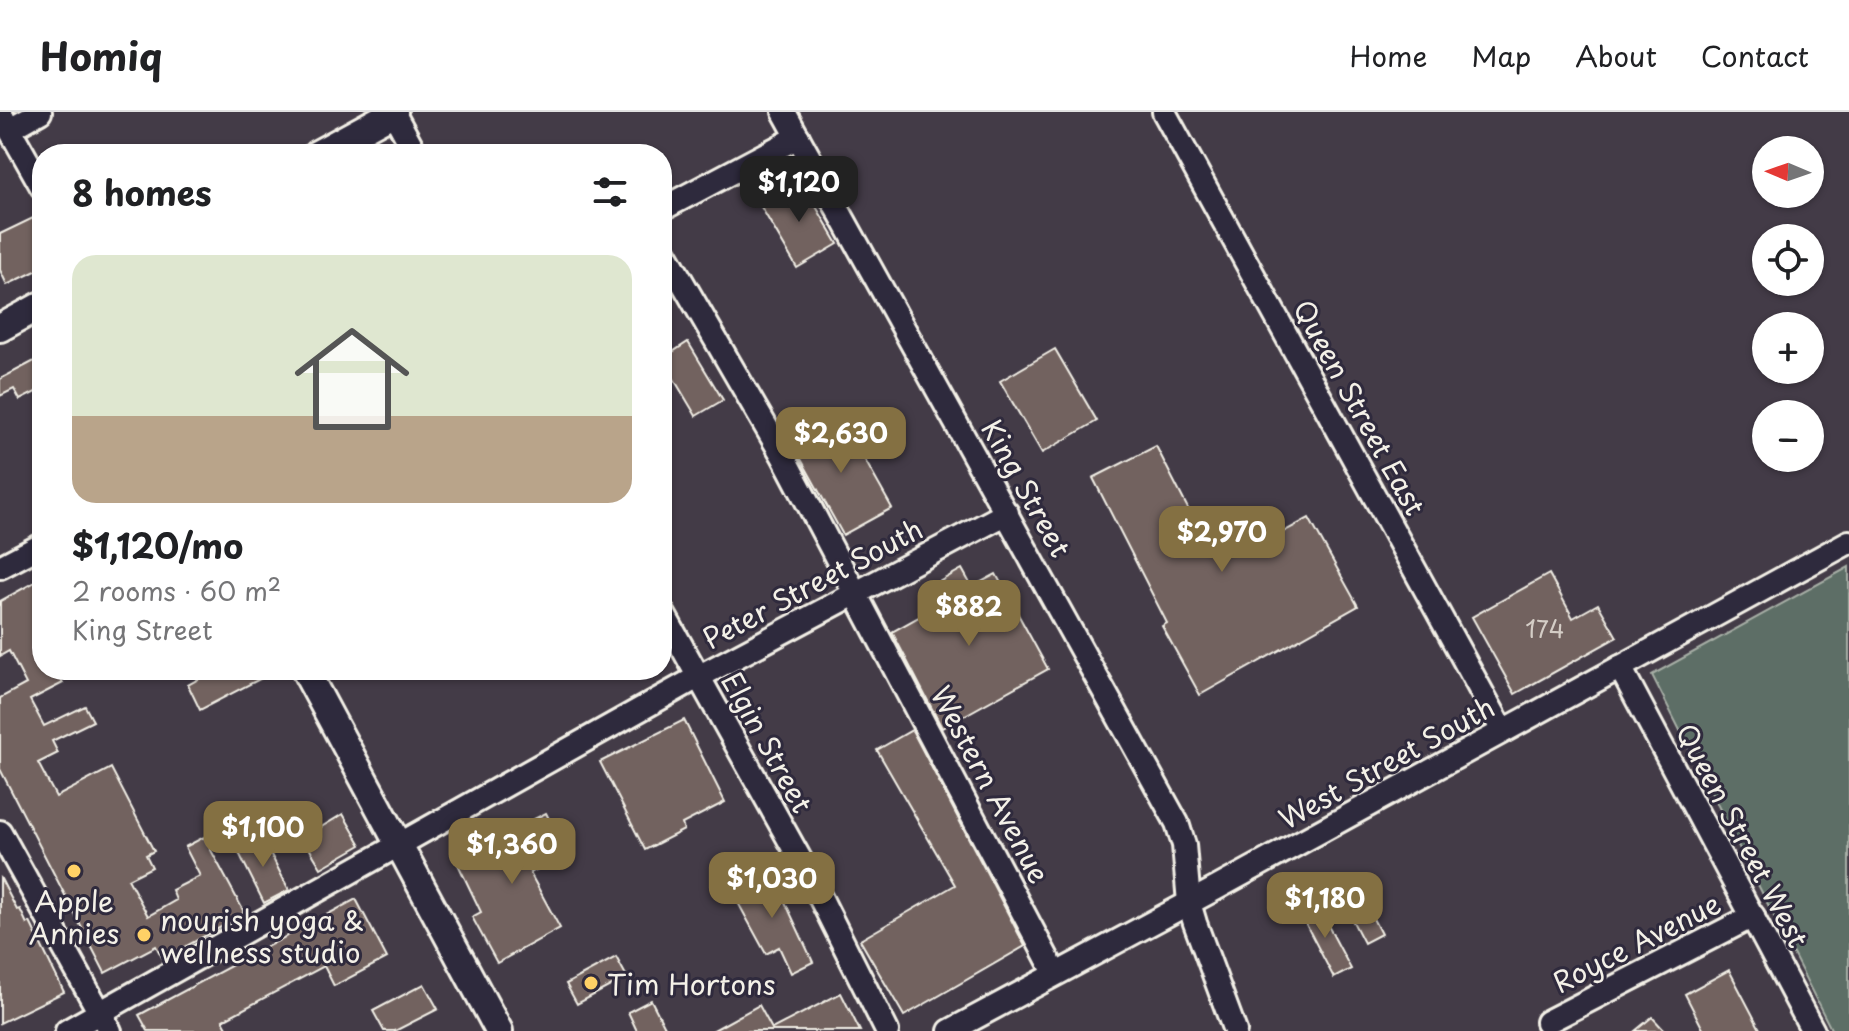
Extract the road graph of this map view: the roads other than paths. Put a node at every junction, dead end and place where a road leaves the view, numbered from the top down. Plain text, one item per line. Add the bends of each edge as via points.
1 (40, 112) edge
2 (394, 112) edge
3 (784, 112) edge
4 (1164, 112) edge
5 (5, 120) edge
6 (798, 137) junction
7 (335, 144) edge
8 (411, 144) edge
9 (32, 169) edge
10 (672, 204) edge
11 (672, 264) edge
12 (32, 310) edge
13 (0, 328) edge
14 (1007, 513) junction
15 (1849, 542) edge
16 (32, 550) edge
17 (0, 567) edge
18 (855, 596) junction
19 (672, 629) edge
20 (1620, 667) junction
21 (698, 677) junction
22 (310, 680) edge
23 (1503, 731) junction
24 (0, 832) edge
25 (400, 845) junction
26 (1189, 903) junction
27 (1753, 916) junction
28 (1055, 973) junction
29 (105, 1022) edge
30 (1547, 1022) dead end
31 (67, 1031) edge
32 (499, 1031) edge
33 (887, 1031) edge
34 (950, 1031) edge
35 (1235, 1031) edge
36 (1813, 1031) edge

1 - 5 street
2 - 7 main road
2 - 8 street
3 - 6 street, King Street
4 - 23 street, Queen Street East
5 - 9 street
6 - 10 street
6 - 14 street, King Street
11 - 18 street, Western Avenue via 783,456
12 - 13 main road
14 - 18 street, Peter Street South
14 - 26 street, King Street via 1177,823
15 - 20 street, West Street South
16 - 17 street
18 - 21 street, Peter Street South
18 - 28 street, Western Avenue
19 - 21 street, Elgin Street
20 - 23 street, West Street South
20 - 27 street, Queen Street West
21 - 25 street, Peter Street South
21 - 33 street, Elgin Street via 810,877
22 - 25 main road
23 - 26 street, West Street South
24 - 29 street
25 - 29 street, Peter Street South
25 - 32 main road
26 - 28 street, West Street South
26 - 35 street, King Street
27 - 30 street, Royce Avenue
27 - 36 street, Queen Street West
28 - 34 street, West Street South
29 - 31 street, Peter Street South

